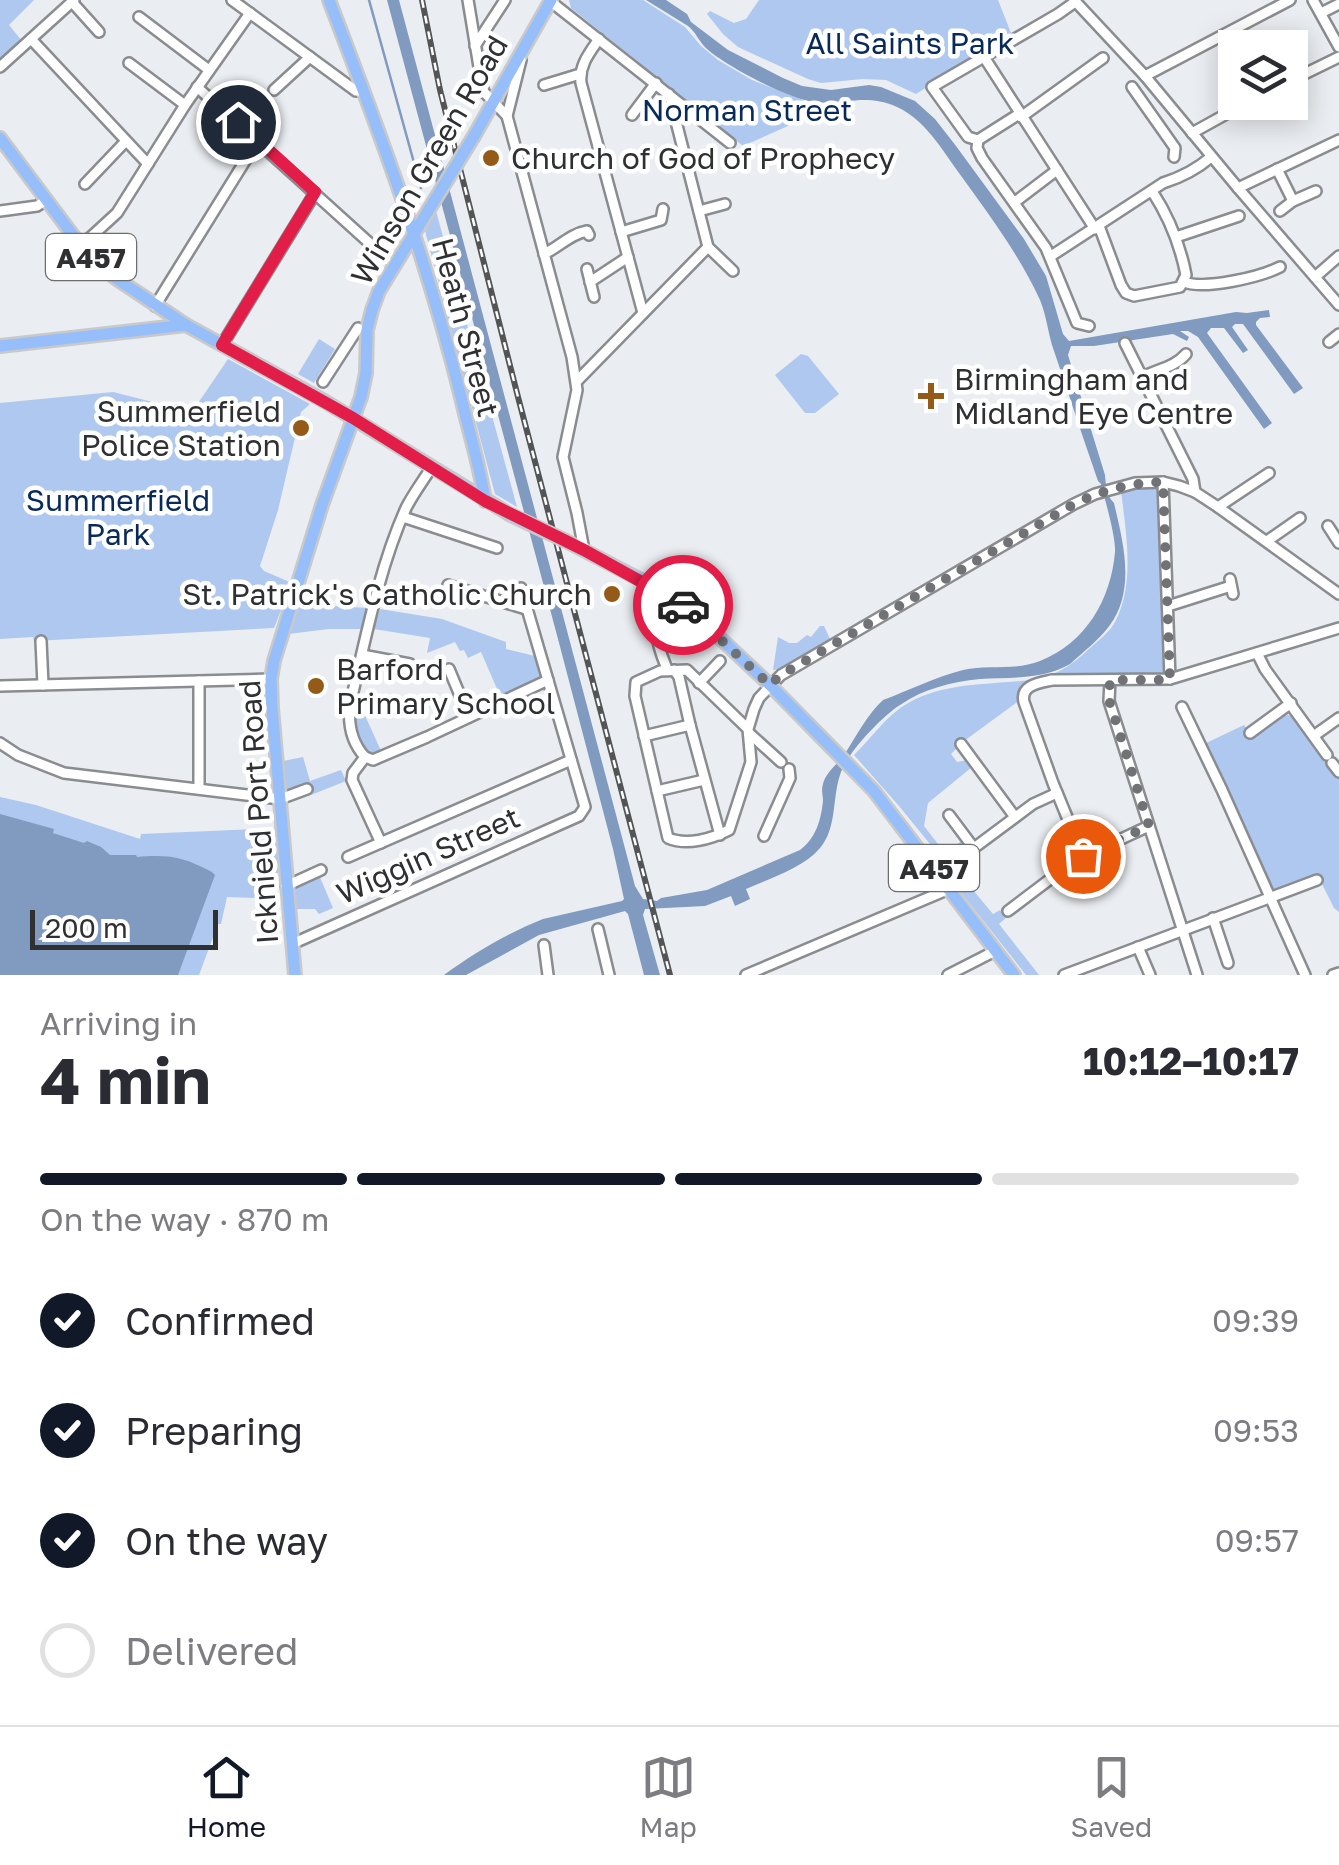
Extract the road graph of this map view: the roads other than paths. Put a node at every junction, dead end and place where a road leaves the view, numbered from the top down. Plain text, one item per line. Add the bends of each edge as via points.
1 (232, 0) edge
2 (329, 0) edge
3 (468, 0) edge
4 (505, 0) edge
5 (551, 0) edge
6 (1290, 0) edge
7 (1313, 0) edge
8 (73, 1) edge
9 (1074, 1) edge
10 (1339, 4) edge
11 (250, 13) junction
12 (1320, 13) junction
13 (139, 17) dead end
14 (98, 25) dead end
15 (600, 38) junction
16 (31, 39) junction
17 (526, 40) junction
18 (476, 46) junction
19 (1339, 47) edge
20 (310, 57) junction
21 (984, 57) junction
22 (1339, 57) edge
23 (1103, 58) dead end
24 (130, 64) dead end
25 (0, 67) edge
26 (209, 70) junction
27 (1308, 72) edge
28 (580, 74) junction
29 (1145, 76) junction
30 (277, 83) dead end
31 (656, 83) junction
32 (544, 84) dead end
33 (197, 87) junction
34 (1132, 87) dead end
35 (364, 91) junction
36 (668, 94) junction
37 (1159, 94) junction
38 (494, 102) junction
39 (1144, 104) junction
40 (186, 105) junction
41 (632, 115) dead end
42 (1019, 115) junction
43 (507, 116) junction
44 (1218, 119) edge
45 (1192, 133) junction
46 (0, 138) edge
47 (258, 140) junction
48 (978, 140) junction
49 (126, 142) junction
50 (1336, 142) edge
51 (730, 143) dead end
52 (1178, 154) dead end
53 (1339, 154) edge
54 (1211, 157) junction
55 (148, 164) junction
56 (1277, 169) junction
57 (1057, 170) junction
58 (85, 184) dead end
59 (1238, 188) junction
60 (1152, 191) junction
61 (1316, 191) dead end
62 (315, 192) junction
63 (45, 201) junction
64 (1293, 201) junction
65 (1015, 202) junction
66 (725, 204) dead end
67 (663, 209) dead end
68 (699, 210) junction
69 (1280, 210) dead end
70 (0, 212) edge
71 (1240, 216) dead end
72 (1097, 228) junction
73 (415, 232) junction
74 (622, 232) junction
75 (589, 236) dead end
76 (1176, 237) junction
77 (390, 245) dead end
78 (81, 246) junction
79 (708, 247) junction
80 (544, 254) junction
81 (1051, 256) junction
82 (1339, 256) edge
83 (628, 257) junction
84 (400, 258) junction
85 (424, 262) junction
86 (1280, 265) dead end
87 (587, 269) dead end
88 (733, 271) dead end
89 (1315, 276) junction
90 (590, 282) junction
91 (1184, 282) junction
92 (594, 297) dead end
93 (1339, 304) edge
94 (160, 308) junction
95 (644, 313) junction
96 (186, 325) junction
97 (1088, 326) dead end
98 (358, 328) dead end
99 (146, 329) junction
100 (1339, 334) edge
101 (1329, 342) dead end
102 (1124, 343) dead end
103 (222, 345) junction
104 (0, 346) edge
105 (366, 351) junction
106 (344, 352) junction
107 (1186, 354) dead end
108 (1144, 377) junction
109 (577, 381) junction
110 (323, 382) dead end
111 (353, 418) junction
112 (431, 468) junction
113 (1268, 474) dead end
114 (1163, 482) junction
115 (1194, 492) junction
116 (485, 501) junction
117 (1218, 508) junction
118 (403, 518) junction
119 (1299, 522) dead end
120 (1328, 526) dead end
121 (1267, 542) junction
122 (1339, 543) edge
123 (497, 548) dead end
124 (584, 550) junction
125 (462, 578) dead end
126 (1231, 586) dead end
127 (520, 588) dead end
128 (1339, 594) edge
129 (1168, 606) junction
130 (526, 609) junction
131 (661, 624) dead end
132 (1339, 628) edge
133 (41, 641) dead end
134 (400, 650) dead end
135 (1257, 653) junction
136 (362, 656) junction
137 (720, 661) dead end
138 (398, 662) junction
139 (410, 664) dead end
140 (449, 669) dead end
141 (670, 669) junction
142 (271, 678) junction
143 (548, 680) junction
144 (1110, 680) junction
145 (1170, 680) junction
146 (199, 682) junction
147 (699, 683) junction
148 (42, 685) junction
149 (770, 685) junction
150 (0, 686) edge
151 (1290, 702) junction
152 (1182, 706) dead end
153 (469, 717) junction
154 (1339, 718) edge
155 (690, 725) junction
156 (1253, 727) dead end
157 (748, 731) junction
158 (1194, 734) junction
159 (1315, 735) junction
160 (644, 736) junction
161 (1183, 739) dead end
162 (0, 743) edge
163 (365, 757) junction
164 (956, 758) dead end
165 (571, 760) junction
166 (1333, 763) edge
167 (704, 780) junction
168 (199, 788) junction
169 (308, 790) dead end
170 (657, 791) junction
171 (1056, 793) junction
172 (280, 799) junction
173 (949, 815) dead end
174 (1015, 816) junction
175 (1149, 826) junction
176 (720, 835) junction
177 (764, 836) dead end
178 (381, 843) junction
179 (974, 847) junction
180 (1083, 856) junction
181 (348, 857) dead end
182 (321, 870) dead end
183 (938, 874) junction
184 (1317, 880) dead end
185 (286, 886) junction
186 (949, 888) junction
187 (1269, 899) junction
188 (1008, 911) dead end
189 (1214, 918) junction
190 (598, 929) dead end
191 (1182, 932) junction
192 (292, 944) junction
193 (544, 945) dead end
194 (1138, 948) junction
195 (995, 951) junction
196 (1228, 963) dead end
197 (295, 975) edge
198 (548, 975) edge
199 (609, 975) edge
200 (746, 975) edge
201 (948, 975) edge
202 (1014, 975) edge
203 (1064, 975) edge
204 (1150, 975) edge
205 (1197, 975) edge
206 (1305, 975) edge

1 - 11 street
2 - 35 main road, Heath Street
3 - 18 street
4 - 18 street
5 - 15 street
5 - 17 main road, Winson Green Road
6 - 29 street
7 - 12 street
8 - 14 street
8 - 16 street
9 - 21 street
9 - 29 street
10 - 12 street
11 - 20 street
11 - 26 street
12 - 19 street
13 - 26 street
15 - 28 street
15 - 31 street
16 - 25 street
16 - 49 street
17 - 38 main road, Winson Green Road
17 - 43 street
18 - 38 street via 484,92
20 - 30 street
20 - 35 street
21 - 42 street
21 - 48 street via 932,87 968,137
22 - 27 street
23 - 42 street
24 - 40 street
26 - 33 street
28 - 32 street
28 - 74 street
29 - 37 street
31 - 36 street
31 - 41 street
33 - 40 street
33 - 47 street
34 - 39 street
35 - 73 main road, Heath Street
36 - 51 street
36 - 68 street
37 - 39 street
37 - 45 street
38 - 43 street
38 - 73 main road, Winson Green Road, bridge
39 - 52 street
40 - 55 street
42 - 48 street
42 - 57 street
43 - 80 street
44 - 45 street
45 - 54 street
46 - 63 main road, A457
47 - 62 street
47 - 94 street
48 - 65 street via 982,158
49 - 55 street
49 - 58 street
50 - 53 street
50 - 56 street
54 - 59 street
54 - 60 street
55 - 78 street via 114,218
56 - 59 street
56 - 64 street
57 - 65 street
57 - 72 street
59 - 89 street
60 - 72 street
60 - 76 street
61 - 64 street
62 - 77 street via 384,256
62 - 103 street
63 - 70 street
63 - 78 main road, A457
64 - 69 street
65 - 81 street
66 - 68 street
67 - 74 street via 661,220
68 - 79 street
71 - 76 street
72 - 81 street
72 - 91 street via 1126,293
73 - 84 main road, Winson Green Road
73 - 85 main road, Heath Street
74 - 83 street
75 - 80 street via 577,233
76 - 91 street
78 - 94 main road, A457
79 - 88 street
79 - 95 street
80 - 109 street
81 - 97 street via 1075,326
82 - 89 street
83 - 90 street
83 - 95 street
84 - 85 main road
84 - 105 main road, Winson Green Road via 372,310
85 - 116 main road, Heath Street
86 - 91 street via 1264,274
87 - 90 street
89 - 93 street
90 - 92 street
94 - 96 main road, A457
94 - 99 main road
95 - 109 street
96 - 99 main road
96 - 103 main road, A457
98 - 106 street, Winson Green Road
99 - 104 main road
100 - 101 street
102 - 108 street
103 - 111 main road, A457
105 - 106 street
105 - 111 main road, Winson Green Road
106 - 110 street, Winson Green Road
107 - 108 street via 1174,367
108 - 115 street
109 - 124 street via 563,457
111 - 112 main road, A457
111 - 142 main road, Icknield Port Road
112 - 116 main road, A457
112 - 118 street
113 - 117 street
114 - 115 street
114 - 129 street
114 - 149 street via 1095,494 1059,512
115 - 117 street
116 - 124 main road, A457, bridge
117 - 121 street
118 - 123 street
118 - 136 street
119 - 121 street
120 - 122 street
121 - 128 street
124 - 149 main road, A457 via 688,608
125 - 130 street via 453,587
126 - 129 street
127 - 130 street
129 - 145 street
130 - 143 street
131 - 141 street via 657,640
132 - 135 street
133 - 148 street
134 - 138 street
135 - 145 street
135 - 151 street
136 - 138 street
136 - 163 street via 348,718
137 - 147 street
138 - 139 street
140 - 153 street
141 - 147 street via 687,670
141 - 155 street via 680,677
141 - 160 street via 636,682
142 - 146 street
142 - 172 main road, Icknield Port Road
143 - 153 street
143 - 165 street
144 - 145 street
144 - 171 street via 1052,680 1034,684 1023,696
144 - 175 street via 1109,700
146 - 148 street
146 - 168 street
147 - 157 street
148 - 150 street
149 - 157 street
149 - 183 main road, A457 via 850,764
151 - 156 street
151 - 159 street
152 - 158 street
153 - 163 street via 373,760
154 - 159 street
155 - 160 street
155 - 167 street
157 - 176 street via 751,762 728,830
157 - 177 street via 790,778
158 - 161 street
158 - 187 street
159 - 166 street
160 - 170 street
162 - 168 street via 64,773
163 - 178 street via 348,775
164 - 174 street via 964,748
165 - 178 street
165 - 192 street, Wiggin Street via 585,807 579,816
167 - 170 street
167 - 176 street
168 - 172 street
169 - 172 street
170 - 176 street via 668,838 681,844
171 - 174 street
171 - 180 street
172 - 185 main road, Icknield Port Road
173 - 179 street
174 - 179 street
175 - 180 street
175 - 191 street
178 - 181 street
179 - 183 street
180 - 188 street via 1024,906
182 - 185 street
183 - 186 main road, A457
184 - 187 street
185 - 192 main road, Icknield Port Road
186 - 195 main road, A457
186 - 200 street
187 - 189 street
187 - 206 street
189 - 191 street
189 - 196 street
190 - 199 street
191 - 194 street
191 - 205 street
192 - 197 main road, Icknield Port Road
193 - 198 street
194 - 203 street
194 - 204 street
195 - 201 street
195 - 202 main road, A457

